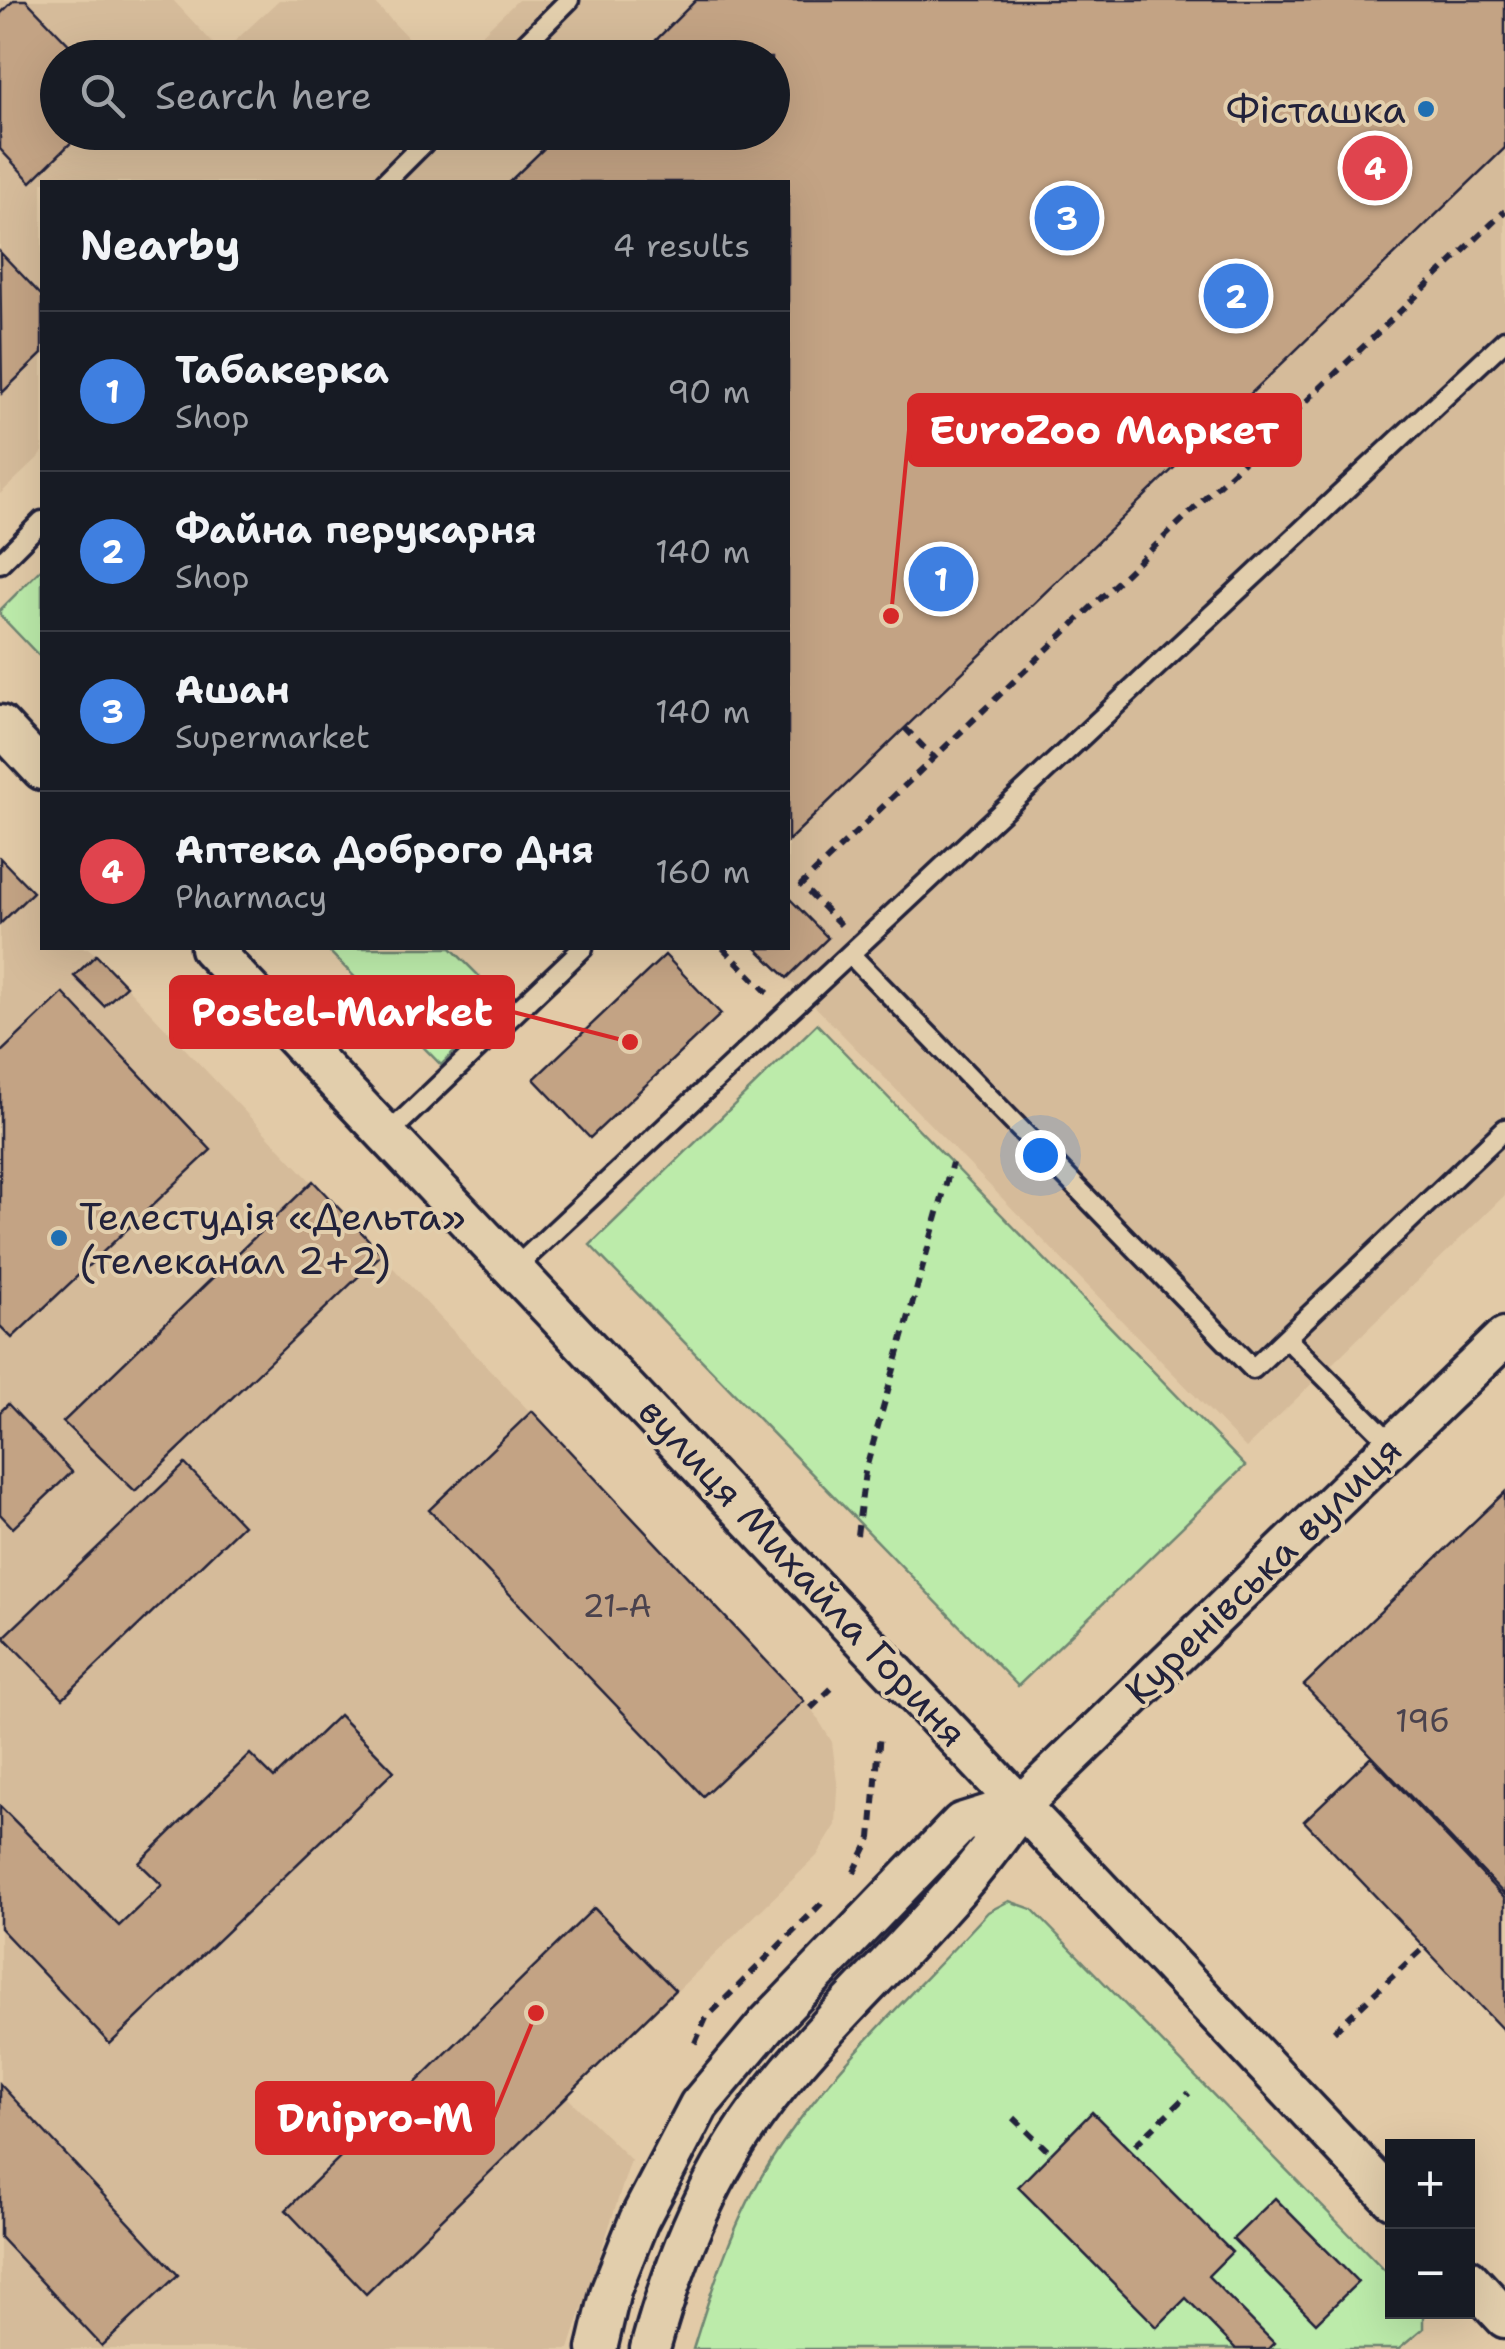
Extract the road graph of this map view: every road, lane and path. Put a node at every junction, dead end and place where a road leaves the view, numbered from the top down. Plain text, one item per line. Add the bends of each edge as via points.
1 (569, 0) edge
2 (529, 40) edge
3 (417, 150) edge
4 (386, 180) edge
5 (1505, 211) edge
6 (1505, 340) edge
7 (40, 522) edge
8 (0, 562) edge
9 (0, 725) edge
10 (904, 728) dead end
11 (934, 758) junction
12 (40, 768) edge
13 (844, 929) dead end
14 (212, 950) edge
15 (581, 950) edge
16 (725, 950) edge
17 (850, 954) junction
18 (773, 998) dead end
19 (1505, 1129) edge
20 (388, 1134) junction
21 (952, 1163) dead end
22 (515, 1268) junction
23 (1505, 1337) edge
24 (1286, 1338) junction
25 (1393, 1445) junction
26 (858, 1535) dead end
27 (834, 1686) dead end
28 (811, 1708) dead end
29 (1022, 1804) junction
30 (1424, 1947) dead end
31 (1334, 2031) dead end
32 (1189, 2093) dead end
33 (1014, 2118) dead end
34 (1135, 2144) dead end
35 (1048, 2150) dead end
36 (1385, 2191) edge
37 (1475, 2286) edge
38 (1505, 2318) edge
39 (597, 2349) edge
40 (650, 2349) edge

1 - 2 lane
3 - 4 lane
5 - 11 path
6 - 17 lane
7 - 8 lane
9 - 12 street
10 - 11 path
11 - 13 path via 801,885
14 - 20 street, вулиця Михайла Гориня
15 - 20 lane
16 - 18 path
17 - 22 lane
17 - 24 lane via 1253,1369
19 - 24 lane
20 - 22 street, вулиця Михайла Гориня
21 - 26 path via 865,1472
22 - 29 street, вулиця Михайла Гориня
23 - 25 street, Куренівська вулиця
24 - 25 lane
25 - 29 street, Куренівська вулиця
27 - 28 path
29 - 36 street, вулиця Михайла Гориня
29 - 39 street, Куренівська вулиця via 961,1823 766,2025 699,2106 639,2220
29 - 40 street, Куренівська вулиця via 990,1853 756,2113 720,2167 689,2233
30 - 31 path
32 - 34 path
33 - 35 path
37 - 38 street

